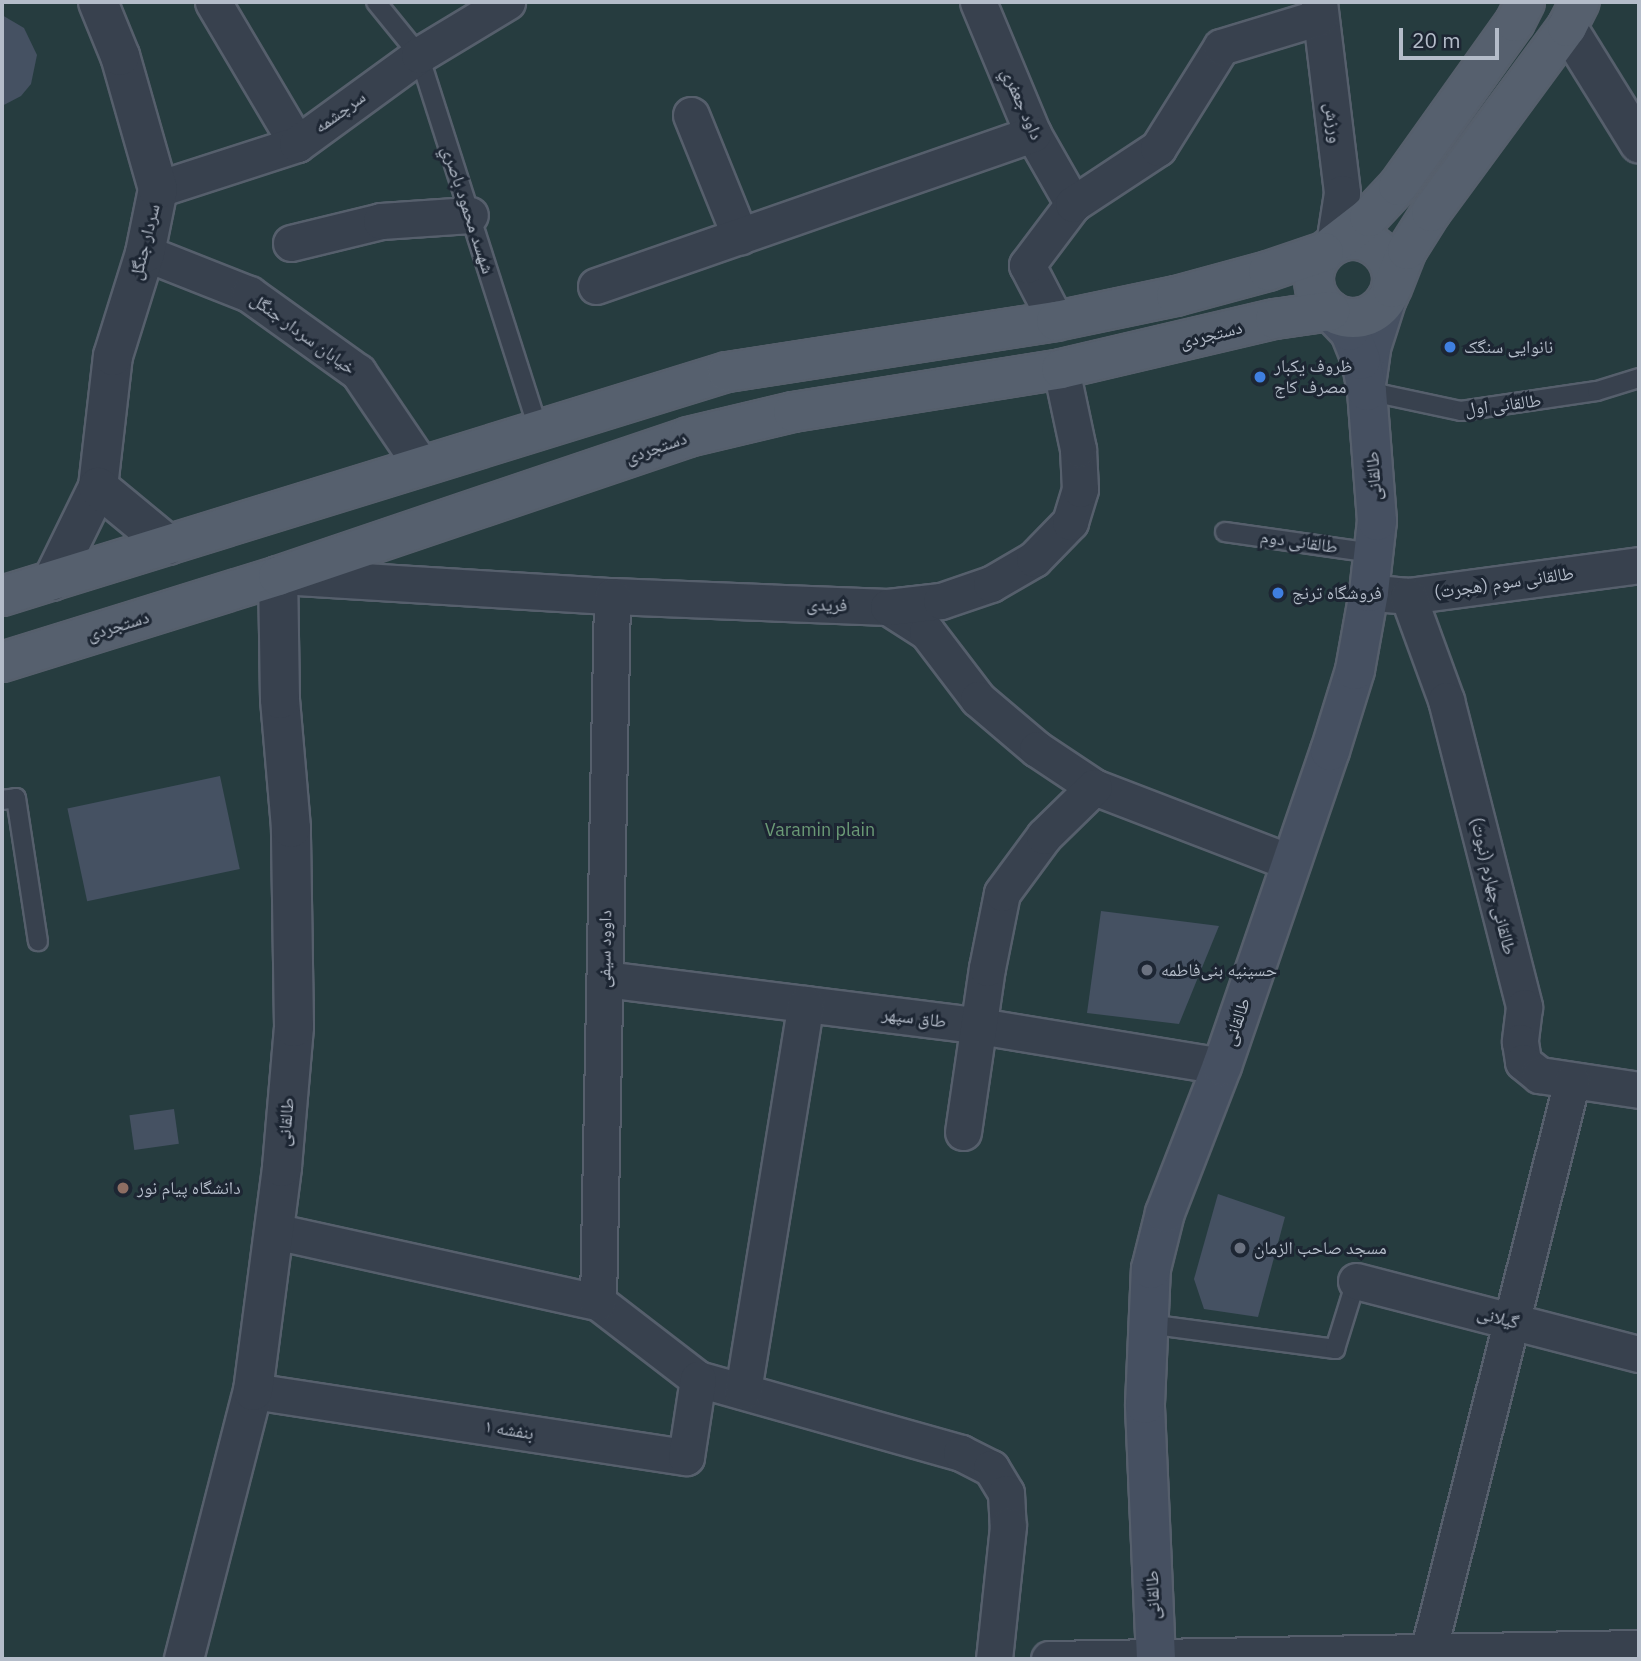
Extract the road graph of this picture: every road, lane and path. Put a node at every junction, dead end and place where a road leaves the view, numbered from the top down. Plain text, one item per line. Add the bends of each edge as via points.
1 (98, 2) edge
2 (213, 2) edge
3 (376, 2) edge
4 (504, 2) edge
5 (978, 2) edge
6 (1525, 2) edge
7 (1319, 9) edge
8 (1573, 15) edge
9 (419, 55) junction
10 (691, 115) dead end
11 (1033, 134) junction
12 (1639, 143) edge
13 (297, 144) junction
14 (158, 189) junction
15 (1073, 204) junction
16 (470, 215) junction
17 (740, 236) junction
18 (290, 243) dead end
19 (1329, 248) junction
20 (145, 253) junction
21 (596, 286) dead end
22 (1390, 293) junction
23 (1330, 311) junction
24 (1056, 321) junction
25 (1062, 369) junction
26 (1639, 379) edge
27 (1367, 391) junction
28 (538, 429) junction
29 (421, 466) junction
30 (98, 487) junction
31 (1226, 532) dead end
32 (168, 545) junction
33 (1373, 553) junction
34 (1639, 565) edge
35 (278, 576) junction
36 (52, 581) junction
37 (1369, 592) junction
38 (2, 596) edge
39 (612, 596) junction
40 (1408, 596) junction
41 (888, 607) junction
42 (2, 662) edge
43 (1094, 787) junction
44 (2, 800) edge
45 (1293, 863) junction
46 (38, 941) dead end
47 (604, 979) junction
48 (806, 1004) junction
49 (980, 1026) junction
50 (1222, 1066) junction
51 (1572, 1081) junction
52 (1639, 1090) edge
53 (963, 1132) dead end
54 (274, 1231) junction
55 (1356, 1281) joint
56 (598, 1302) junction
57 (1511, 1321) junction
58 (1148, 1324) junction
59 (1639, 1354) edge
60 (698, 1379) junction
61 (253, 1391) junction
62 (743, 1391) junction
63 (1639, 1648) edge
64 (1428, 1652) junction
65 (1371, 1656) edge
66 (1156, 1658) edge
67 (184, 1659) edge
68 (994, 1659) edge
69 (1049, 1659) edge

1 - 14 street, سردار جنگل via 120,56
2 - 13 street
3 - 9 lane, شهسد محمود باصري
4 - 9 street, سرچشمه
5 - 11 street, داود جعفري
6 - 19 main road via 1398,186 1369,217
7 - 15 street via 1221,47 1158,148
7 - 19 street, ورزش via 1342,193
8 - 12 street
8 - 22 main road via 1431,212 1407,250
9 - 13 street, سرچشمه
9 - 16 lane, شهسد محمود باصري
10 - 17 street
11 - 15 street, داود جعفري
11 - 17 street
13 - 14 street, سرچشمه
14 - 20 street, سردار جنگل
15 - 24 street via 1027,265
16 - 18 street via 381,221
16 - 28 lane, شهسد محمود باصري
17 - 21 street
19 - 22 main road via 1347,239 1381,251 1389,262
19 - 23 main road via 1317,261 1314,283 1316,294
19 - 24 main road via 1176,296
20 - 29 street, خیابان سردار جنگل via 250,294 358,372
20 - 30 street, سردار جنگل via 113,356
22 - 23 main road via 1379,308 1355,318
22 - 27 main road, طالقانی via 1371,348
23 - 25 main road, دستجردی via 1275,319
23 - 27 main road, طالقانی via 1349,331
24 - 28 main road via 727,372
25 - 35 main road, دستجردی via 793,412 688,437
25 - 41 street, فریدی via 1078,449 1080,489 1070,522 1034,559 991,584 941,601
26 - 27 lane, طالقانی اول via 1584,393 1461,411
27 - 33 main road, طالقانی via 1377,521
28 - 29 main road
29 - 32 main road
30 - 32 street
30 - 36 street, سردار جنگل
31 - 33 lane, طالقانی دوم
32 - 36 main road
33 - 37 main road, طالقانی
34 - 40 street, طالقانی سوم (هجرت)
35 - 39 street, فریدی
35 - 42 main road, دستجردی
35 - 54 street, طالقانی via 280,699 291,828 294,1027
36 - 38 main road
37 - 40 street, طالقانی سوم (هجرت)
37 - 45 main road, طالقانی via 1355,670
39 - 41 street, فریدی
39 - 47 street, داوود سیفی
40 - 51 street, طالقانی چهارم (نبوت) via 1446,699 1524,1007 1523,1062 1539,1074
41 - 43 street via 927,632 978,699 1037,749
43 - 45 street
43 - 49 street via 1044,836 1002,893
44 - 46 lane via 16,797
45 - 50 main road, طالقانی
47 - 48 street, طاق سپهر
47 - 56 street, داوود سیفی
48 - 49 street, طاق سپهر
48 - 62 street
49 - 50 street, طاق سپهر
49 - 53 street
50 - 58 main road, طالقانی via 1165,1213 1151,1269
51 - 52 street, طالقانی چهارم (نبوت)
51 - 57 street
54 - 56 street
54 - 61 street, طالقانی
55 - 57 street, گیلانی
55 - 58 lane via 1335,1349
56 - 60 street
57 - 59 street, گیلانی
57 - 64 street
58 - 66 main road, طالقانی via 1145,1404
60 - 61 street, بنفشه ۱ via 686,1457
60 - 62 street
61 - 67 street, طالقانی
62 - 68 street via 961,1453 991,1468 1006,1493 1008,1526
63 - 64 street
64 - 65 street
65 - 66 street
66 - 69 street

